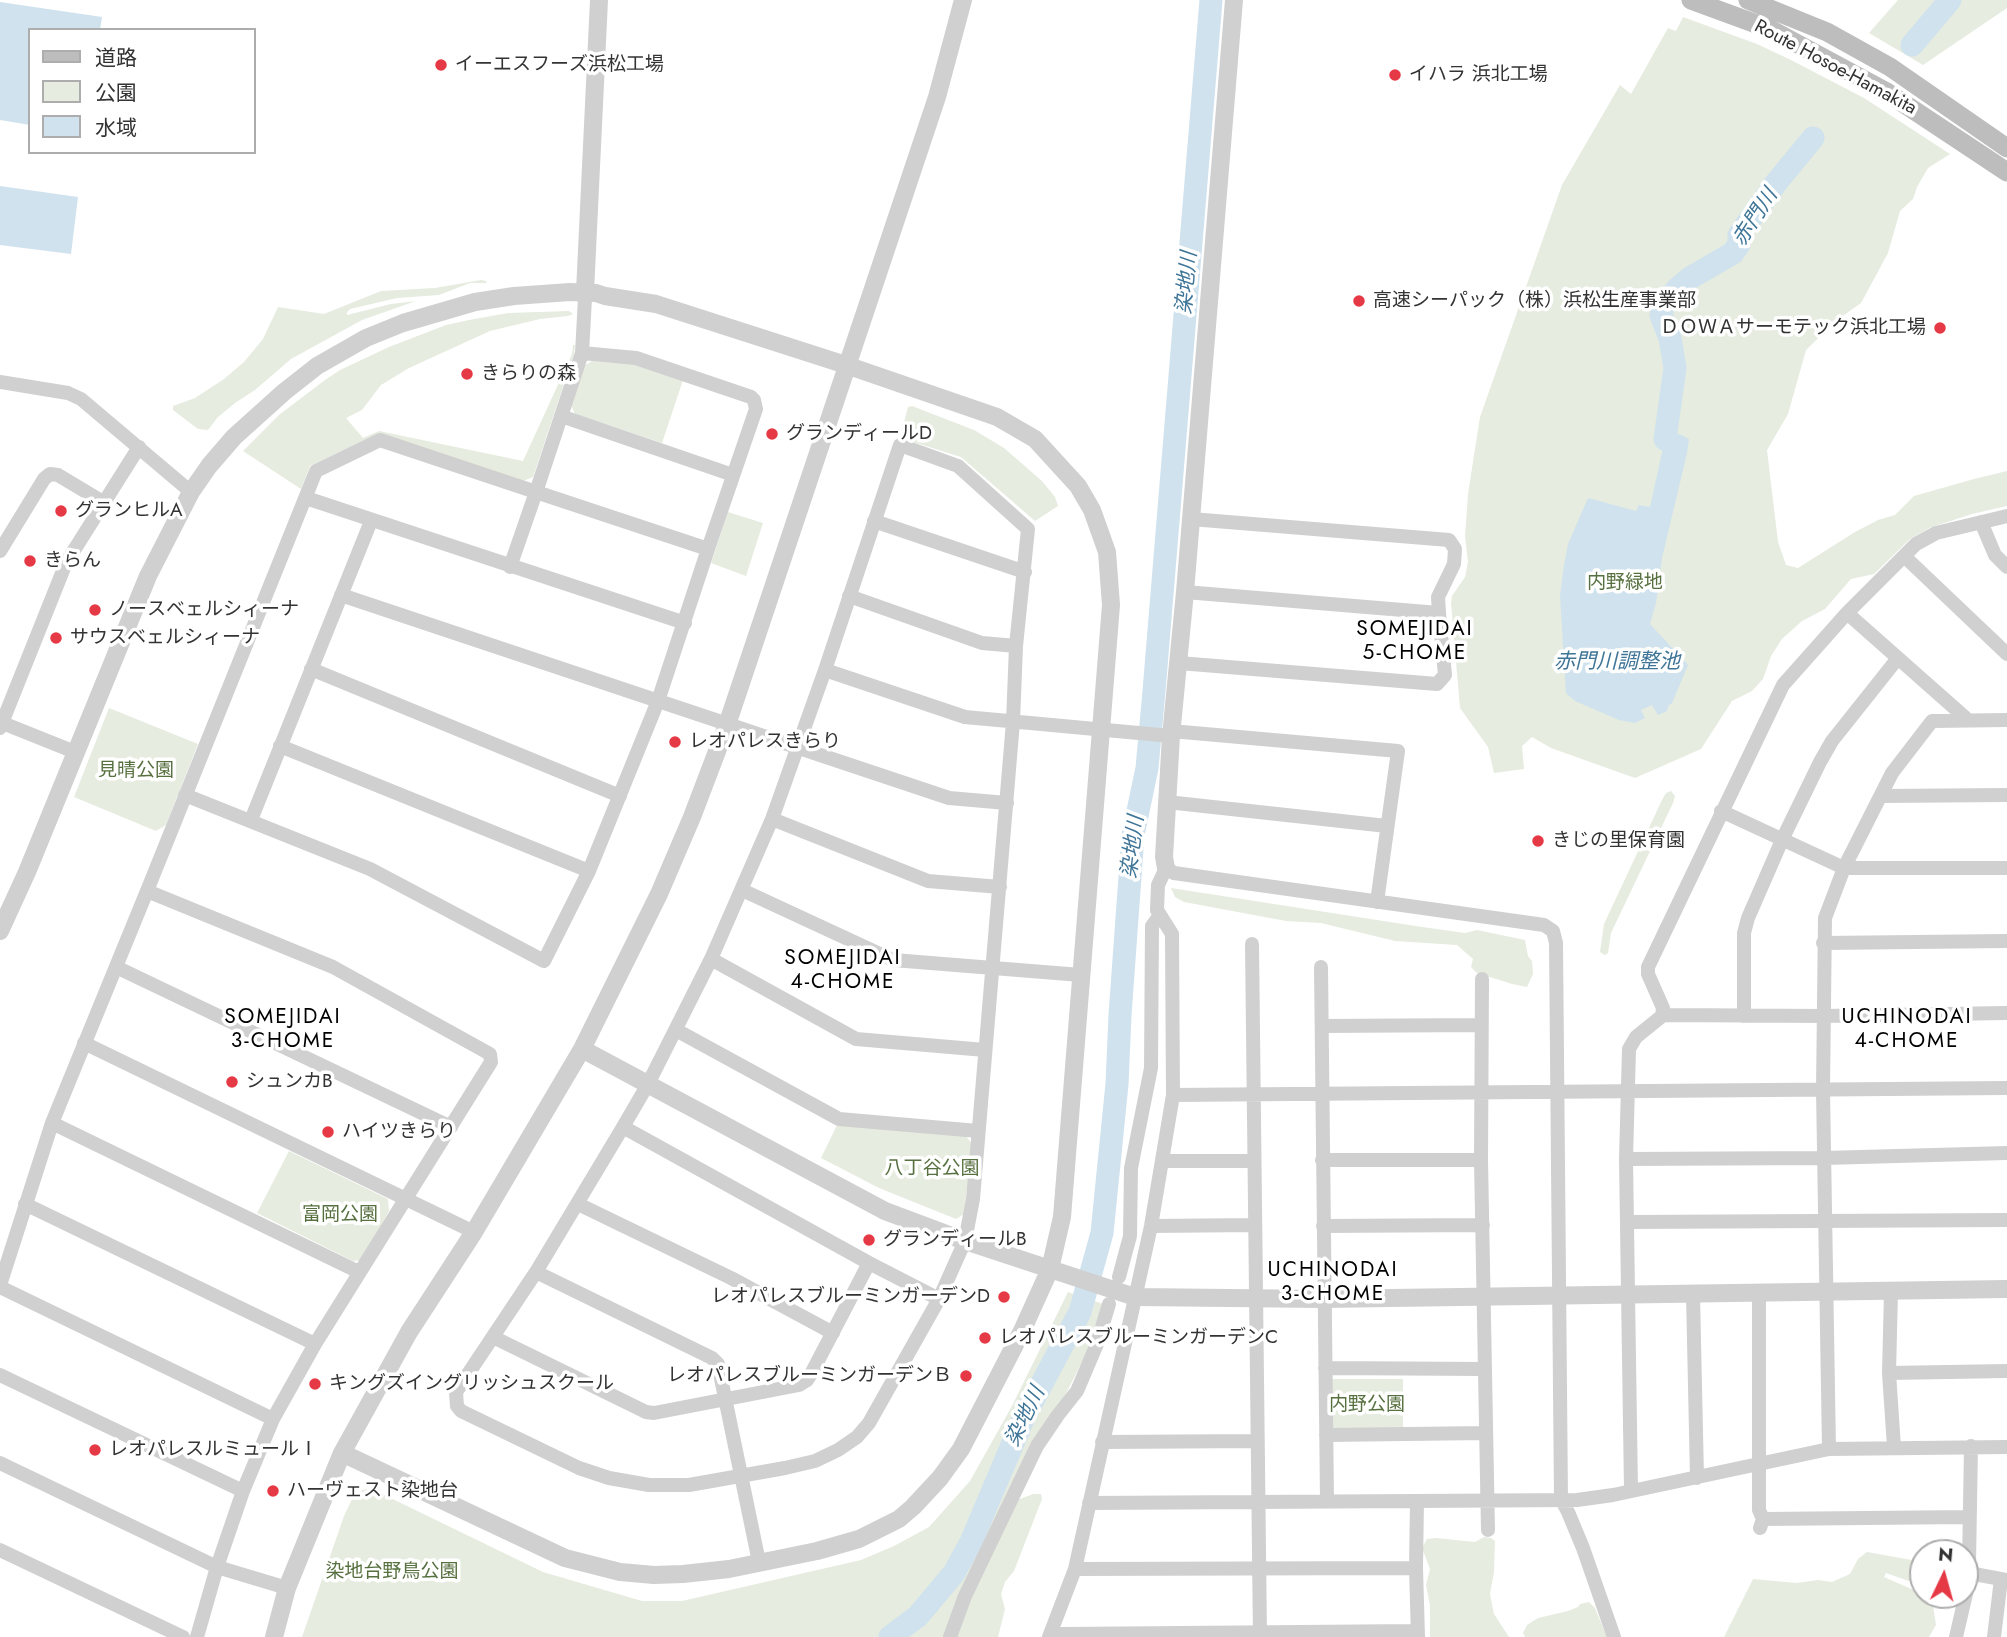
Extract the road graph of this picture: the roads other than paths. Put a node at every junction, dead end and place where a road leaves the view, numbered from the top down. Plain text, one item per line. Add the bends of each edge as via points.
1 (599, 0) edge
2 (963, 0) edge
3 (1234, 0) edge
4 (1691, 0) edge
5 (1748, 0) edge
6 (2007, 148) edge
7 (2007, 172) edge
8 (585, 295) junction
9 (582, 353) junction
10 (846, 365) junction
11 (0, 382) edge
12 (561, 416) junction
13 (139, 447) junction
14 (733, 475) junction
15 (191, 492) junction
16 (536, 492) junction
17 (306, 498) junction
18 (103, 502) junction
19 (2007, 516) edge
20 (1191, 519) junction
21 (371, 521) junction
22 (874, 521) junction
23 (1981, 522) junction
24 (708, 549) junction
25 (0, 551) edge
26 (1904, 556) junction
27 (510, 567) junction
28 (2007, 567) edge
29 (1025, 572) junction
30 (1185, 592) junction
31 (341, 595) junction
32 (849, 596) junction
33 (1439, 613) junction
34 (1847, 613) junction
35 (685, 623) junction
36 (1016, 646) junction
37 (2007, 654) edge
38 (1898, 658) junction
39 (1179, 663) junction
40 (311, 669) junction
41 (825, 670) junction
42 (659, 701) junction
43 (1948, 703) junction
44 (1968, 720) junction
45 (2007, 720) edge
46 (1932, 721) junction
47 (1013, 722) junction
48 (1, 724) edge
49 (727, 725) junction
50 (1101, 730) junction
51 (1168, 734) junction
52 (280, 746) junction
53 (797, 748) junction
54 (75, 752) junction
55 (2007, 794) edge
56 (185, 795) junction
57 (620, 796) junction
58 (1881, 796) junction
59 (1167, 802) junction
60 (1007, 803) junction
61 (1721, 811) junction
62 (772, 819) junction
63 (251, 820) junction
64 (1387, 826) junction
65 (1782, 840) junction
66 (2007, 867) edge
67 (1166, 868) junction
68 (1844, 868) junction
69 (589, 871) junction
70 (1000, 887) junction
71 (742, 890) junction
72 (147, 891) junction
73 (1377, 902) junction
74 (1160, 915) junction
75 (0, 930) edge
76 (2007, 941) edge
77 (1823, 943) junction
78 (1252, 944) dead end
79 (711, 959) junction
80 (1321, 967) dead end
81 (116, 968) junction
82 (993, 969) junction
83 (1081, 975) junction
84 (1482, 979) dead end
85 (1661, 1008) junction
86 (2007, 1013) edge
87 (1744, 1016) junction
88 (1823, 1016) junction
89 (1481, 1025) junction
90 (1322, 1027) junction
91 (676, 1030) junction
92 (84, 1043) junction
93 (582, 1049) junction
94 (985, 1050) junction
95 (648, 1084) junction
96 (2007, 1088) edge
97 (1628, 1090) junction
98 (1823, 1090) junction
99 (1481, 1091) junction
100 (1322, 1092) junction
101 (1557, 1092) junction
102 (1254, 1093) junction
103 (1172, 1095) junction
104 (52, 1123) junction
105 (451, 1127) junction
106 (623, 1127) junction
107 (978, 1131) junction
108 (2007, 1153) edge
109 (1824, 1158) junction
110 (1626, 1159) junction
111 (1322, 1160) junction
112 (1481, 1160) junction
113 (1162, 1161) junction
114 (1254, 1161) junction
115 (406, 1200) junction
116 (25, 1204) junction
117 (578, 1204) junction
118 (2007, 1220) edge
119 (1628, 1222) junction
120 (1825, 1222) junction
121 (1254, 1224) junction
122 (1483, 1225) junction
123 (1151, 1226) junction
124 (1323, 1226) junction
125 (474, 1232) junction
126 (965, 1241) junction
127 (869, 1263) junction
128 (1050, 1269) junction
129 (359, 1272) junction
130 (536, 1272) junction
131 (0, 1286) edge
132 (2007, 1289) edge
133 (1111, 1290) junction
134 (1825, 1292) junction
135 (1891, 1292) junction
136 (1630, 1293) junction
137 (1759, 1293) junction
138 (1693, 1294) junction
139 (1484, 1296) junction
140 (1559, 1296) junction
141 (1135, 1297) junction
142 (939, 1299) junction
143 (1255, 1299) junction
144 (1323, 1299) junction
145 (833, 1333) junction
146 (493, 1337) junction
147 (314, 1344) junction
148 (1325, 1368) junction
149 (1484, 1369) junction
150 (2007, 1371) edge
151 (1889, 1373) junction
152 (0, 1375) edge
153 (727, 1399) junction
154 (273, 1419) junction
155 (1486, 1433) junction
156 (1326, 1435) junction
157 (1257, 1441) junction
158 (1102, 1442) junction
159 (1894, 1447) junction
160 (1971, 1447) junction
161 (2007, 1447) edge
162 (1829, 1449) junction
163 (342, 1453) junction
164 (0, 1463) edge
165 (1760, 1465) junction
166 (742, 1476) junction
167 (1697, 1478) junction
168 (1631, 1490) junction
169 (243, 1491) junction
170 (1560, 1499) junction
171 (1327, 1500) junction
172 (1488, 1500) junction
173 (1417, 1501) junction
174 (1258, 1502) junction
175 (1089, 1503) junction
176 (1969, 1517) junction
177 (1488, 1530) dead end
178 (1969, 1539) edge
179 (0, 1550) edge
180 (759, 1562) junction
181 (217, 1567) junction
182 (1416, 1568) junction
183 (1075, 1569) junction
184 (1258, 1570) junction
185 (1979, 1575) edge
186 (2004, 1580) edge
187 (287, 1588) junction
188 (1962, 1609) edge
189 (1057, 1633) edge
190 (1260, 1634) edge
191 (1418, 1634) edge
192 (183, 1637) edge
193 (197, 1637) edge
194 (274, 1637) edge
195 (950, 1637) edge
196 (1614, 1637) edge
197 (1956, 1637) edge
198 (1994, 1637) edge

1 - 8 street
2 - 10 street via 937,97
3 - 20 street
4 - 7 main road, Route Hosoe-Hamakita via 1770,29 1874,85
5 - 6 main road, Route Hosoe-Hamakita via 1827,32 1890,67
8 - 9 street
8 - 10 street via 681,311
8 - 15 street via 514,296 475,302 366,338 317,366 284,392 234,437
9 - 12 street
9 - 14 street via 636,358 751,397 756,409
10 - 49 street
10 - 50 street via 1007,422 1035,439 1078,486 1101,532 1110,582
11 - 13 street via 81,399
12 - 14 street
12 - 16 street
13 - 15 street
13 - 18 street
14 - 24 street
15 - 54 street via 148,576
16 - 17 street via 380,440 316,471
16 - 24 street
16 - 27 street
17 - 21 street
17 - 56 street
18 - 25 street via 50,474
18 - 48 street via 65,566
19 - 23 street
20 - 30 street
20 - 33 street via 1449,540 1455,549 1454,564 1438,597
21 - 27 street
21 - 31 street
22 - 29 street
22 - 29 street via 900,445 958,466 1028,528
22 - 32 street
23 - 26 street via 1927,537
23 - 28 street via 1995,555
24 - 35 street
26 - 34 street
26 - 37 street
27 - 35 street
29 - 36 street
30 - 33 street
30 - 39 street
31 - 40 street
31 - 42 street
32 - 36 street via 982,643
32 - 41 street
33 - 39 street via 1445,675 1437,684
34 - 38 street
34 - 61 street via 1783,685
35 - 42 street
36 - 47 street
38 - 43 street
38 - 65 street via 1832,741
39 - 51 street
40 - 52 street
40 - 57 street
41 - 47 street via 961,716
41 - 53 street
42 - 49 street
42 - 57 street
43 - 44 street
43 - 46 street
44 - 45 street
44 - 46 street
46 - 58 street
47 - 50 street
47 - 60 street
48 - 54 street
49 - 53 street
49 - 93 street via 659,894
50 - 51 street
50 - 83 street
51 - 59 street
51 - 64 street via 1398,751
52 - 63 street
52 - 69 street
53 - 60 street via 949,798
53 - 62 street
54 - 75 street
55 - 58 street
56 - 63 street
56 - 72 street
57 - 69 street
58 - 68 street
59 - 64 street
59 - 67 street
60 - 70 street
61 - 65 street
61 - 85 street via 1648,967
62 - 70 street via 929,881
62 - 71 street
63 - 69 street via 370,869 544,961
64 - 73 street
65 - 68 street
65 - 87 street via 1744,933
66 - 68 street
67 - 73 street via 1174,873
67 - 74 street via 1158,885
68 - 77 street via 1828,906
70 - 82 street
71 - 79 street
71 - 82 street via 893,960
72 - 81 street
72 - 105 street via 332,967 487,1051 491,1062
73 - 101 street via 1544,925 1553,931
74 - 103 street via 1172,934
74 - 133 street via 1152,926 1151,1068 1131,1168 1130,1236
76 - 77 street
77 - 88 street
78 - 102 street
79 - 91 street
79 - 94 street via 856,1039
80 - 90 street
81 - 92 street
81 - 105 street
82 - 83 street
82 - 94 street
83 - 128 street via 1062,1217
84 - 89 street
85 - 87 street via 1681,1015
85 - 97 street via 1631,1044
86 - 88 street
87 - 88 street
88 - 98 street
89 - 90 street
89 - 99 street
90 - 100 street
91 - 95 street
91 - 107 street via 839,1119
92 - 104 street
92 - 115 street
93 - 95 street
93 - 125 street
94 - 107 street
95 - 106 street
95 - 126 street via 885,1211
96 - 98 street
97 - 98 street
97 - 101 street
97 - 110 street
98 - 109 street
99 - 100 street
99 - 101 street
99 - 112 street
100 - 102 street
100 - 111 street
101 - 140 street
102 - 103 street
102 - 114 street
103 - 113 street
104 - 116 street
104 - 129 street
105 - 115 street
106 - 117 street
106 - 127 street
107 - 126 street
108 - 109 street
109 - 110 street
109 - 120 street
110 - 119 street
111 - 112 street
111 - 124 street
112 - 122 street
113 - 114 street
113 - 123 street
114 - 121 street
115 - 125 street
115 - 129 street
116 - 131 street
116 - 147 street
117 - 130 street
117 - 145 street
118 - 120 street
119 - 120 street
119 - 136 street
120 - 134 street
121 - 123 street
121 - 143 street
122 - 124 street
122 - 139 street
123 - 141 street
124 - 144 street
125 - 163 street via 409,1332
126 - 128 street
126 - 142 street
127 - 142 street
127 - 145 street
128 - 133 street
128 - 180 street via 961,1449 913,1507 859,1539
129 - 147 street
130 - 146 street
130 - 153 street via 716,1360
131 - 154 street
132 - 135 street
133 - 141 street
133 - 195 street via 1097,1344 1077,1391 1037,1446
134 - 135 street
134 - 137 street
134 - 162 street
135 - 151 street
136 - 138 street
136 - 140 street
136 - 168 street
137 - 138 street
137 - 165 street
138 - 167 street
139 - 140 street
139 - 144 street
139 - 149 street
140 - 170 street
141 - 143 street
141 - 158 street
142 - 166 street via 857,1437 825,1457
143 - 144 street
143 - 157 street
144 - 148 street
145 - 153 street via 802,1383
146 - 153 street via 646,1412
146 - 166 street via 456,1392 461,1411 579,1468 618,1481 680,1485
147 - 154 street
148 - 149 street
148 - 156 street
149 - 155 street
150 - 151 street
151 - 159 street
152 - 169 street
153 - 166 street
154 - 169 street
155 - 156 street
155 - 172 street
156 - 171 street
157 - 158 street
157 - 174 street
158 - 175 street
159 - 160 street
159 - 162 street
160 - 161 street
160 - 176 street
162 - 165 street
163 - 180 street via 545,1550 589,1565 654,1575
163 - 187 street
164 - 181 street
165 - 167 street
165 - 176 street via 1761,1523
166 - 180 street
167 - 168 street
168 - 170 street
169 - 181 street
170 - 172 street
170 - 196 street via 1583,1548
171 - 173 street
171 - 174 street
172 - 173 street
172 - 177 street
173 - 182 street
174 - 175 street
174 - 184 street
175 - 183 street
176 - 178 street
179 - 192 street
181 - 187 street
181 - 193 street
182 - 184 street
182 - 191 street
183 - 184 street
183 - 189 street
184 - 190 street
185 - 186 street
186 - 198 street
187 - 194 street
188 - 197 street
189 - 190 street
190 - 191 street

